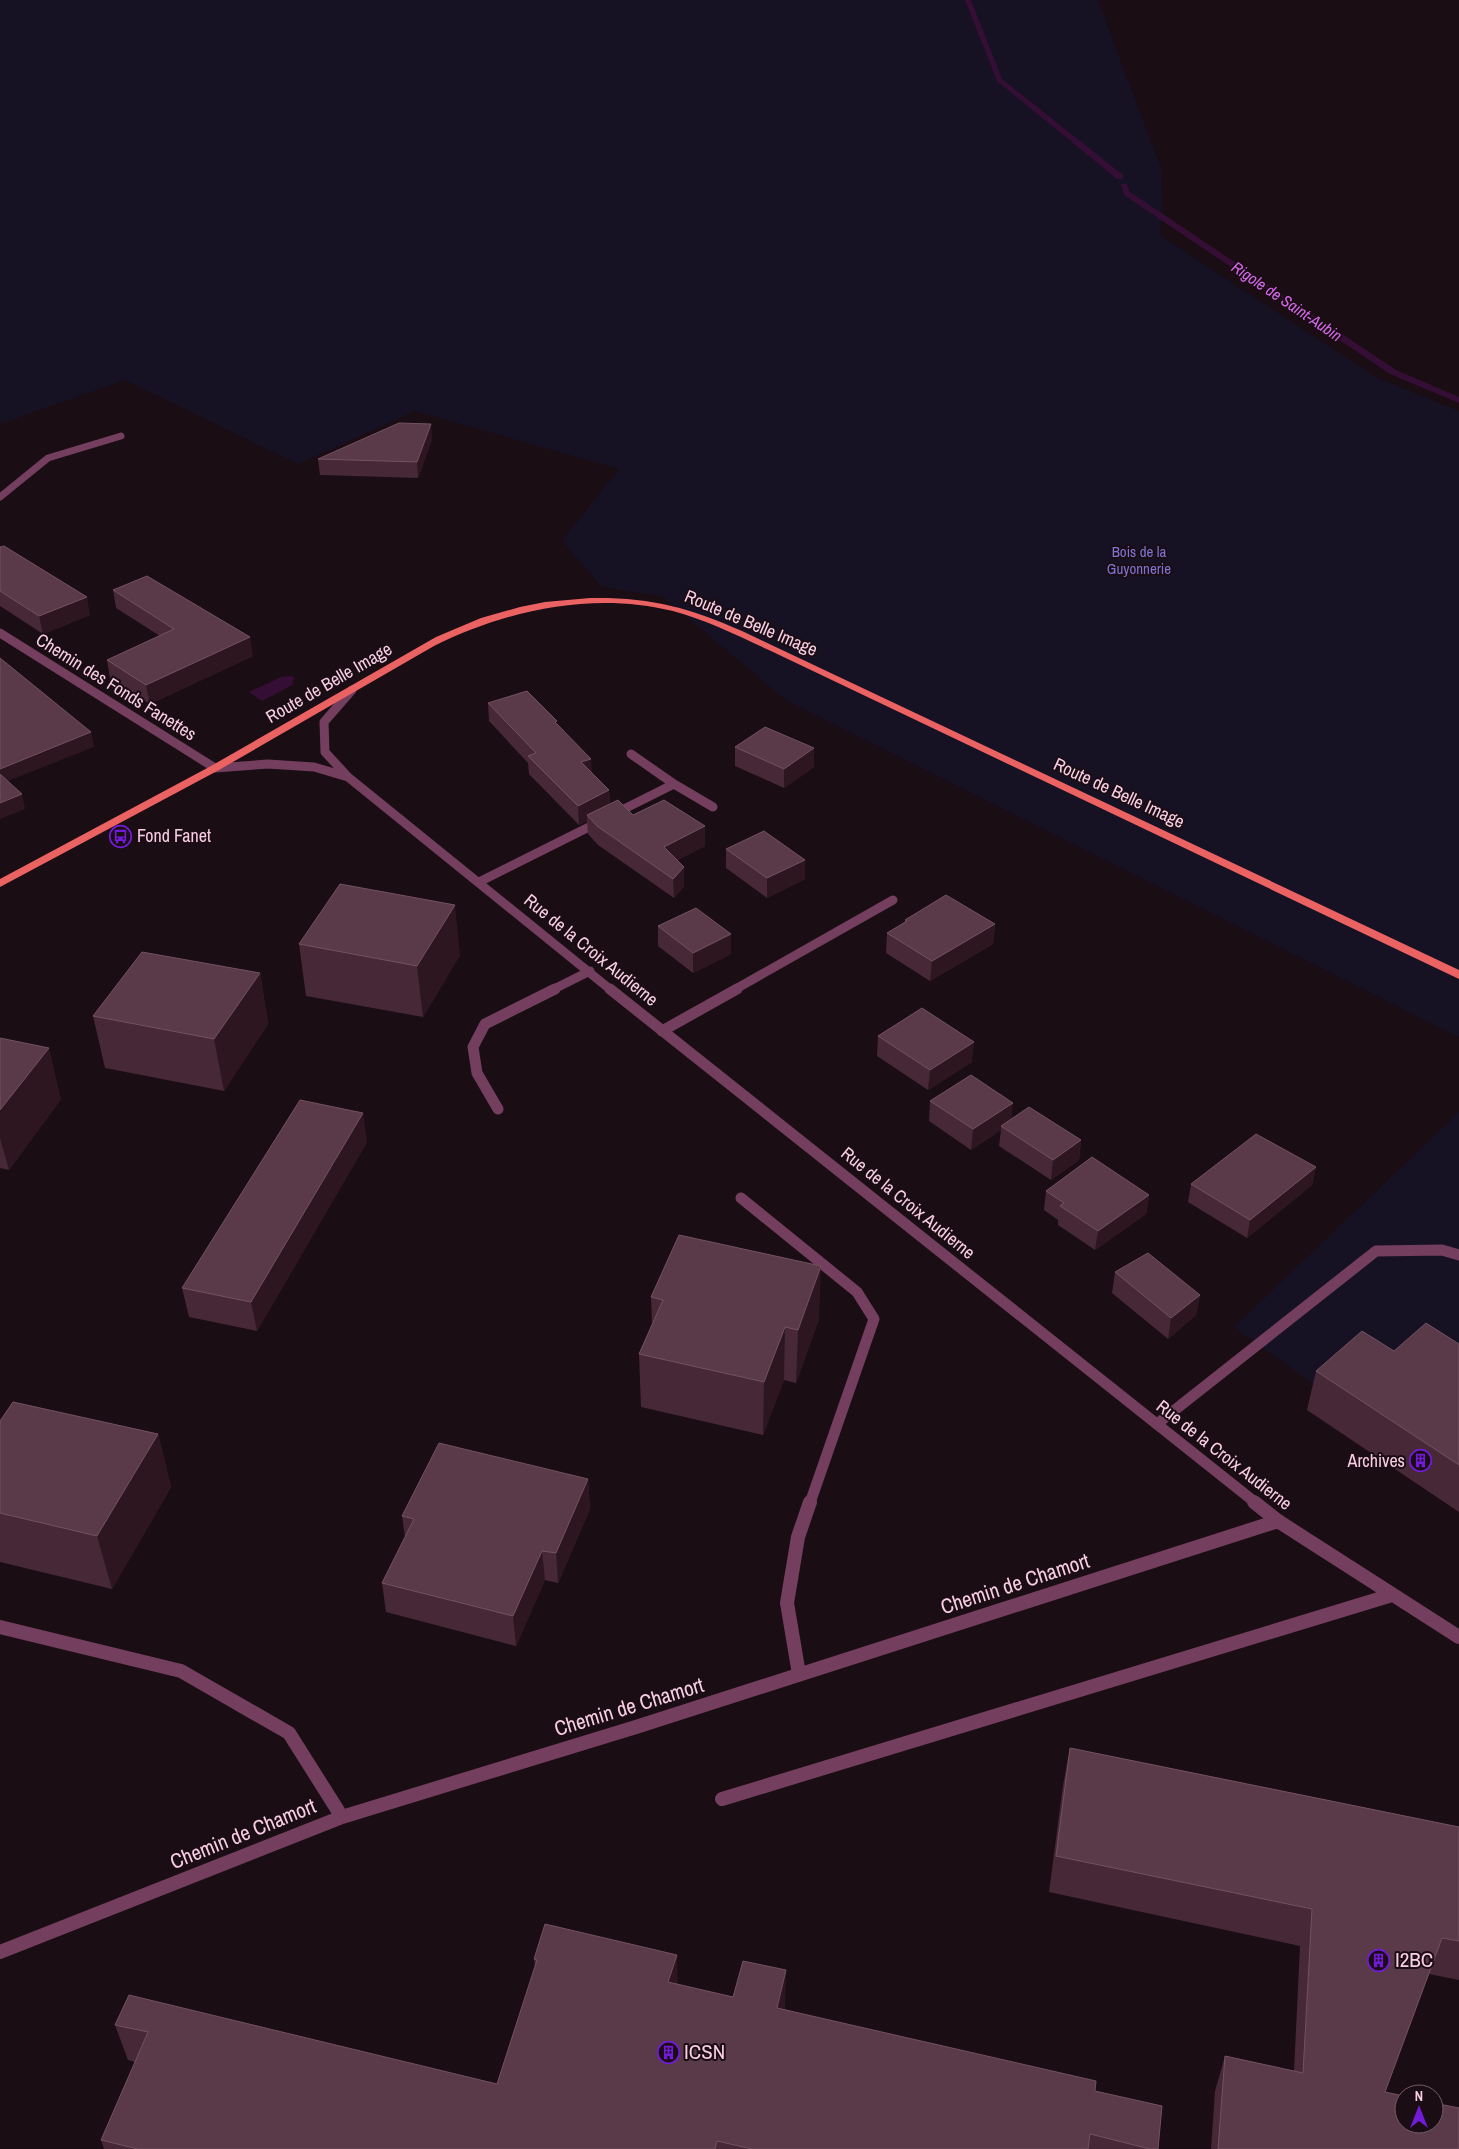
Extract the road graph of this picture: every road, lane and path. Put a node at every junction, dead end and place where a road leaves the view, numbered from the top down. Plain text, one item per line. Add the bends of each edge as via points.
1 (121, 436) dead end
2 (0, 496) edge
3 (0, 632) edge
4 (352, 690) junction
5 (631, 754) dead end
6 (215, 768) junction
7 (348, 777) junction
8 (674, 784) junction
9 (713, 807) dead end
10 (479, 882) junction
11 (0, 884) edge
12 (893, 900) dead end
13 (590, 971) junction
14 (1459, 975) edge
15 (662, 1031) junction
16 (498, 1109) dead end
17 (740, 1198) dead end
18 (1459, 1255) edge
19 (1157, 1424) junction
20 (1278, 1521) junction
21 (1392, 1595) junction
22 (0, 1627) edge
23 (1459, 1637) edge
24 (799, 1674) junction
25 (722, 1799) dead end
26 (342, 1817) junction
27 (0, 1952) edge

1 - 2 street via 48,458
3 - 6 street, Chemin des Fonds Fanettes
4 - 6 main road, Route de Belle Image
4 - 7 street, Rue de la Croix Audierne via 324,722 325,752
4 - 14 main road, Route de Belle Image via 430,644 504,613 591,601 643,603 675,609 775,649
5 - 8 street
6 - 7 street, Rue de la Croix Audierne via 268,764 314,767
6 - 11 main road, Route de Belle Image
7 - 10 street, Rue de la Croix Audierne
8 - 9 street
8 - 10 street
10 - 13 street, Rue de la Croix Audierne
12 - 15 street
13 - 15 street, Rue de la Croix Audierne
13 - 16 street via 485,1024 473,1047 478,1073
15 - 19 street, Rue de la Croix Audierne
17 - 24 street via 857,1292 874,1319 798,1538 787,1603
18 - 19 street via 1442,1250 1376,1250
19 - 20 street, Rue de la Croix Audierne
20 - 21 street, Rue de la Croix Audierne
20 - 24 street, Chemin de Chamort
21 - 23 street, Rue de la Croix Audierne
21 - 25 street
22 - 26 street via 181,1671 289,1733
24 - 26 street, Chemin de Chamort
26 - 27 street, Chemin de Chamort

